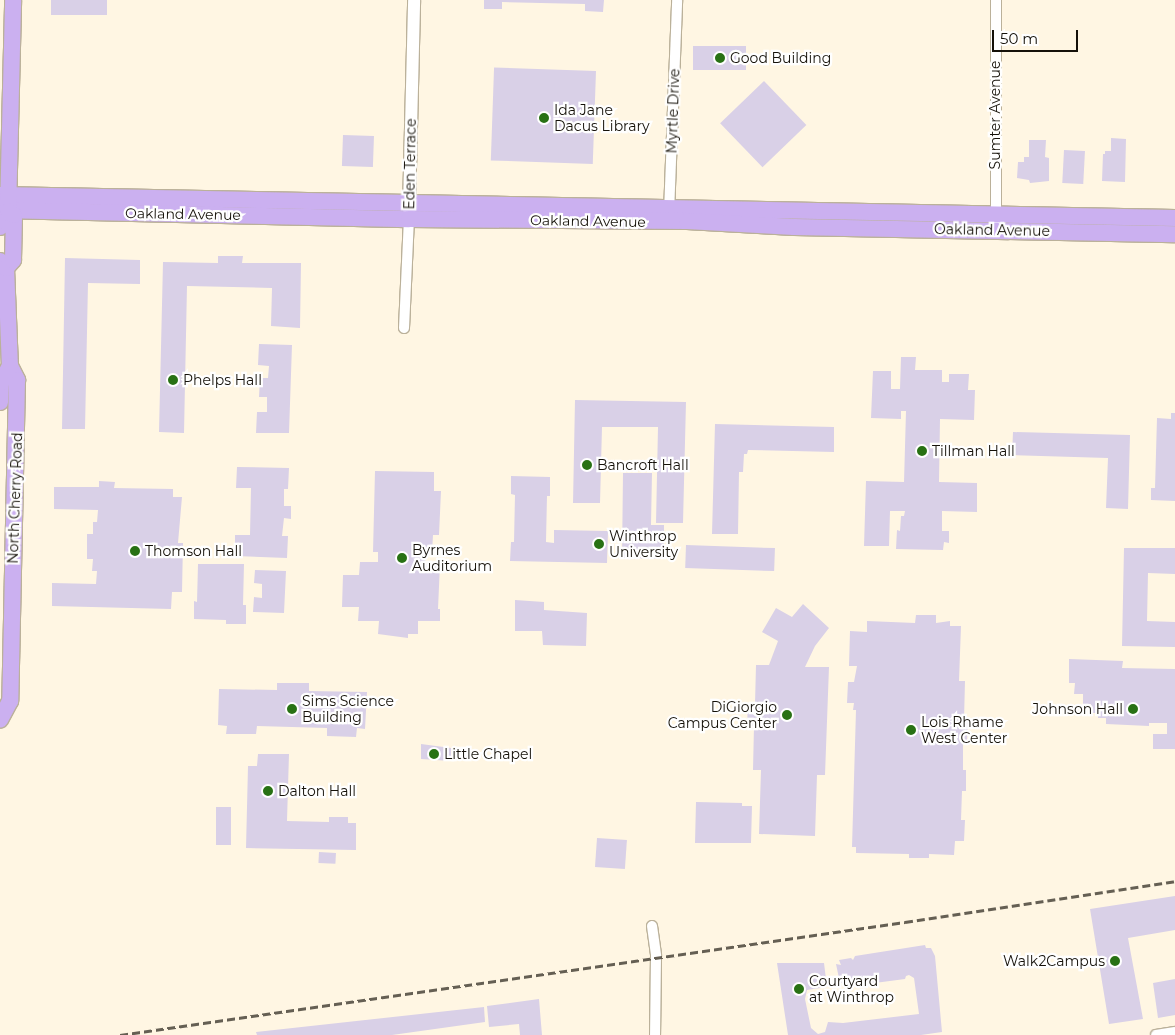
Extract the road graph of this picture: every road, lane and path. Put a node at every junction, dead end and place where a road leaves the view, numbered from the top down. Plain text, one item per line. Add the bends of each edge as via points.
1 (13, 0) edge
2 (414, 0) edge
3 (677, 0) edge
4 (996, 0) edge
5 (4, 203) edge
6 (409, 211) junction
7 (669, 214) junction
8 (1175, 218) edge
9 (996, 222) junction
10 (1049, 224) junction
11 (0, 227) edge
12 (1175, 234) edge
13 (3, 265) edge
14 (404, 328) dead end
15 (10, 366) junction
16 (0, 402) edge
17 (0, 720) edge
18 (652, 926) dead end
19 (1175, 1032) edge
20 (655, 1035) edge
21 (1156, 1035) edge

1 - 5 main road, North Cherry Road
2 - 6 street, Eden Terrace
3 - 7 street, Myrtle Drive
4 - 9 street, Sumter Avenue
5 - 6 main road, Oakland Avenue
5 - 11 main road, North Cherry Road
5 - 13 main road, North Cherry Road via 14,215 13,260
6 - 7 main road, Oakland Avenue
6 - 14 street, Eden Terrace
7 - 9 main road, Oakland Avenue via 794,227
8 - 10 main road, Oakland Avenue
9 - 10 main road, Oakland Avenue
10 - 12 main road, Oakland Avenue
13 - 15 main road, North Cherry Road
15 - 16 main road, North Cherry Road via 1,382
15 - 17 main road, North Cherry Road via 17,380 10,701
18 - 20 street via 656,956
19 - 21 street

